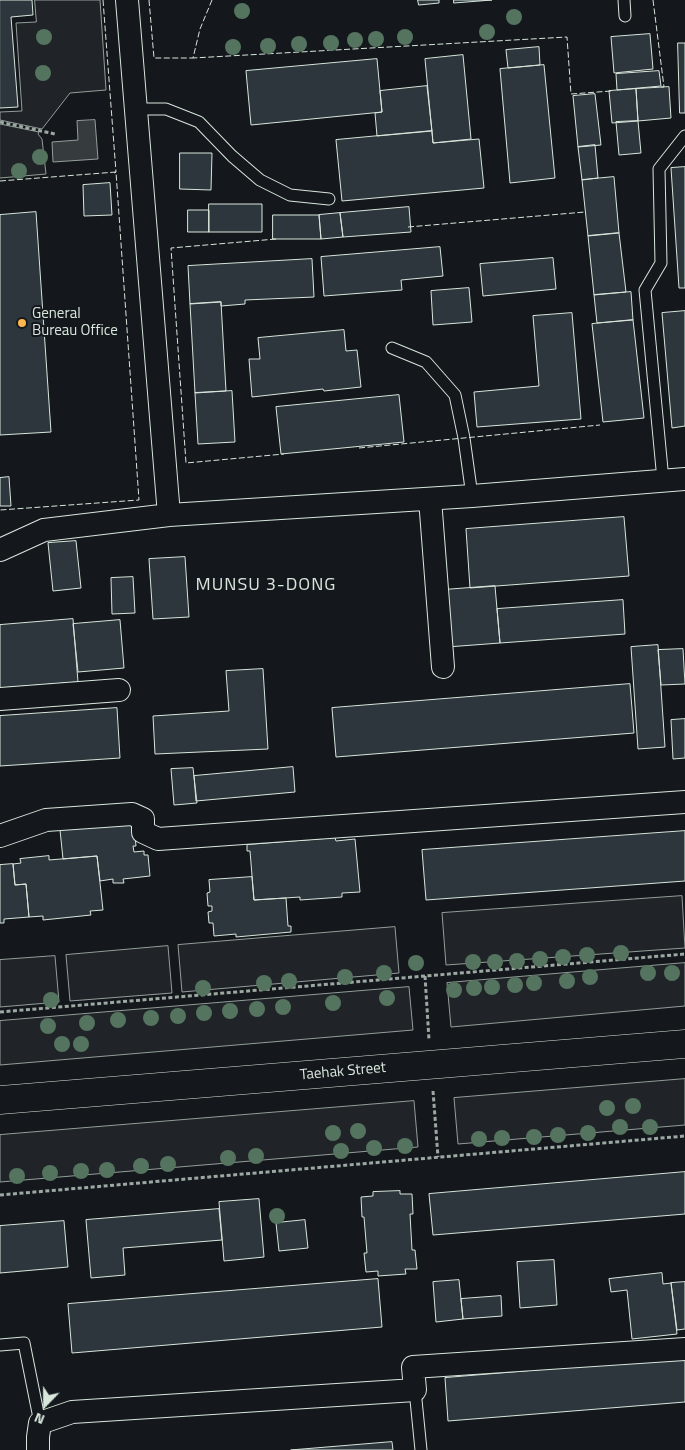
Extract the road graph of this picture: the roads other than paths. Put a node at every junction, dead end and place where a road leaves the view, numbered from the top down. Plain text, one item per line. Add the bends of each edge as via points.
1 (126, 0) edge
2 (624, 0) edge
3 (625, 16) dead end
4 (136, 109) junction
5 (685, 136) edge
6 (329, 199) dead end
7 (392, 348) dead end
8 (685, 479) edge
9 (662, 480) junction
10 (472, 496) junction
11 (430, 499) junction
12 (169, 515) junction
13 (0, 550) edge
14 (443, 666) dead end
15 (118, 690) dead end
16 (0, 699) edge
17 (685, 802) edge
18 (0, 836) edge
19 (685, 1044) edge
20 (0, 1100) edge
21 (0, 1345) edge
22 (685, 1349) edge
23 (415, 1390) junction
24 (40, 1423) junction
25 (38, 1450) edge
26 (421, 1450) edge

1 - 4 street
2 - 3 lane
4 - 6 lane via 166,109 199,122 260,180 290,195
4 - 12 street
5 - 9 lane via 658,169 661,263 645,290
7 - 10 lane via 426,362 455,395
8 - 9 street
9 - 10 street
10 - 11 street
11 - 12 street
11 - 14 street
12 - 13 street via 44,530
15 - 16 street
17 - 18 street via 158,839 144,832 143,819 132,814 46,820
19 - 20 main road, Taehak Street
21 - 24 lane via 24,1343
22 - 23 street via 413,1367
23 - 24 street via 72,1412
23 - 26 lane
24 - 25 street

